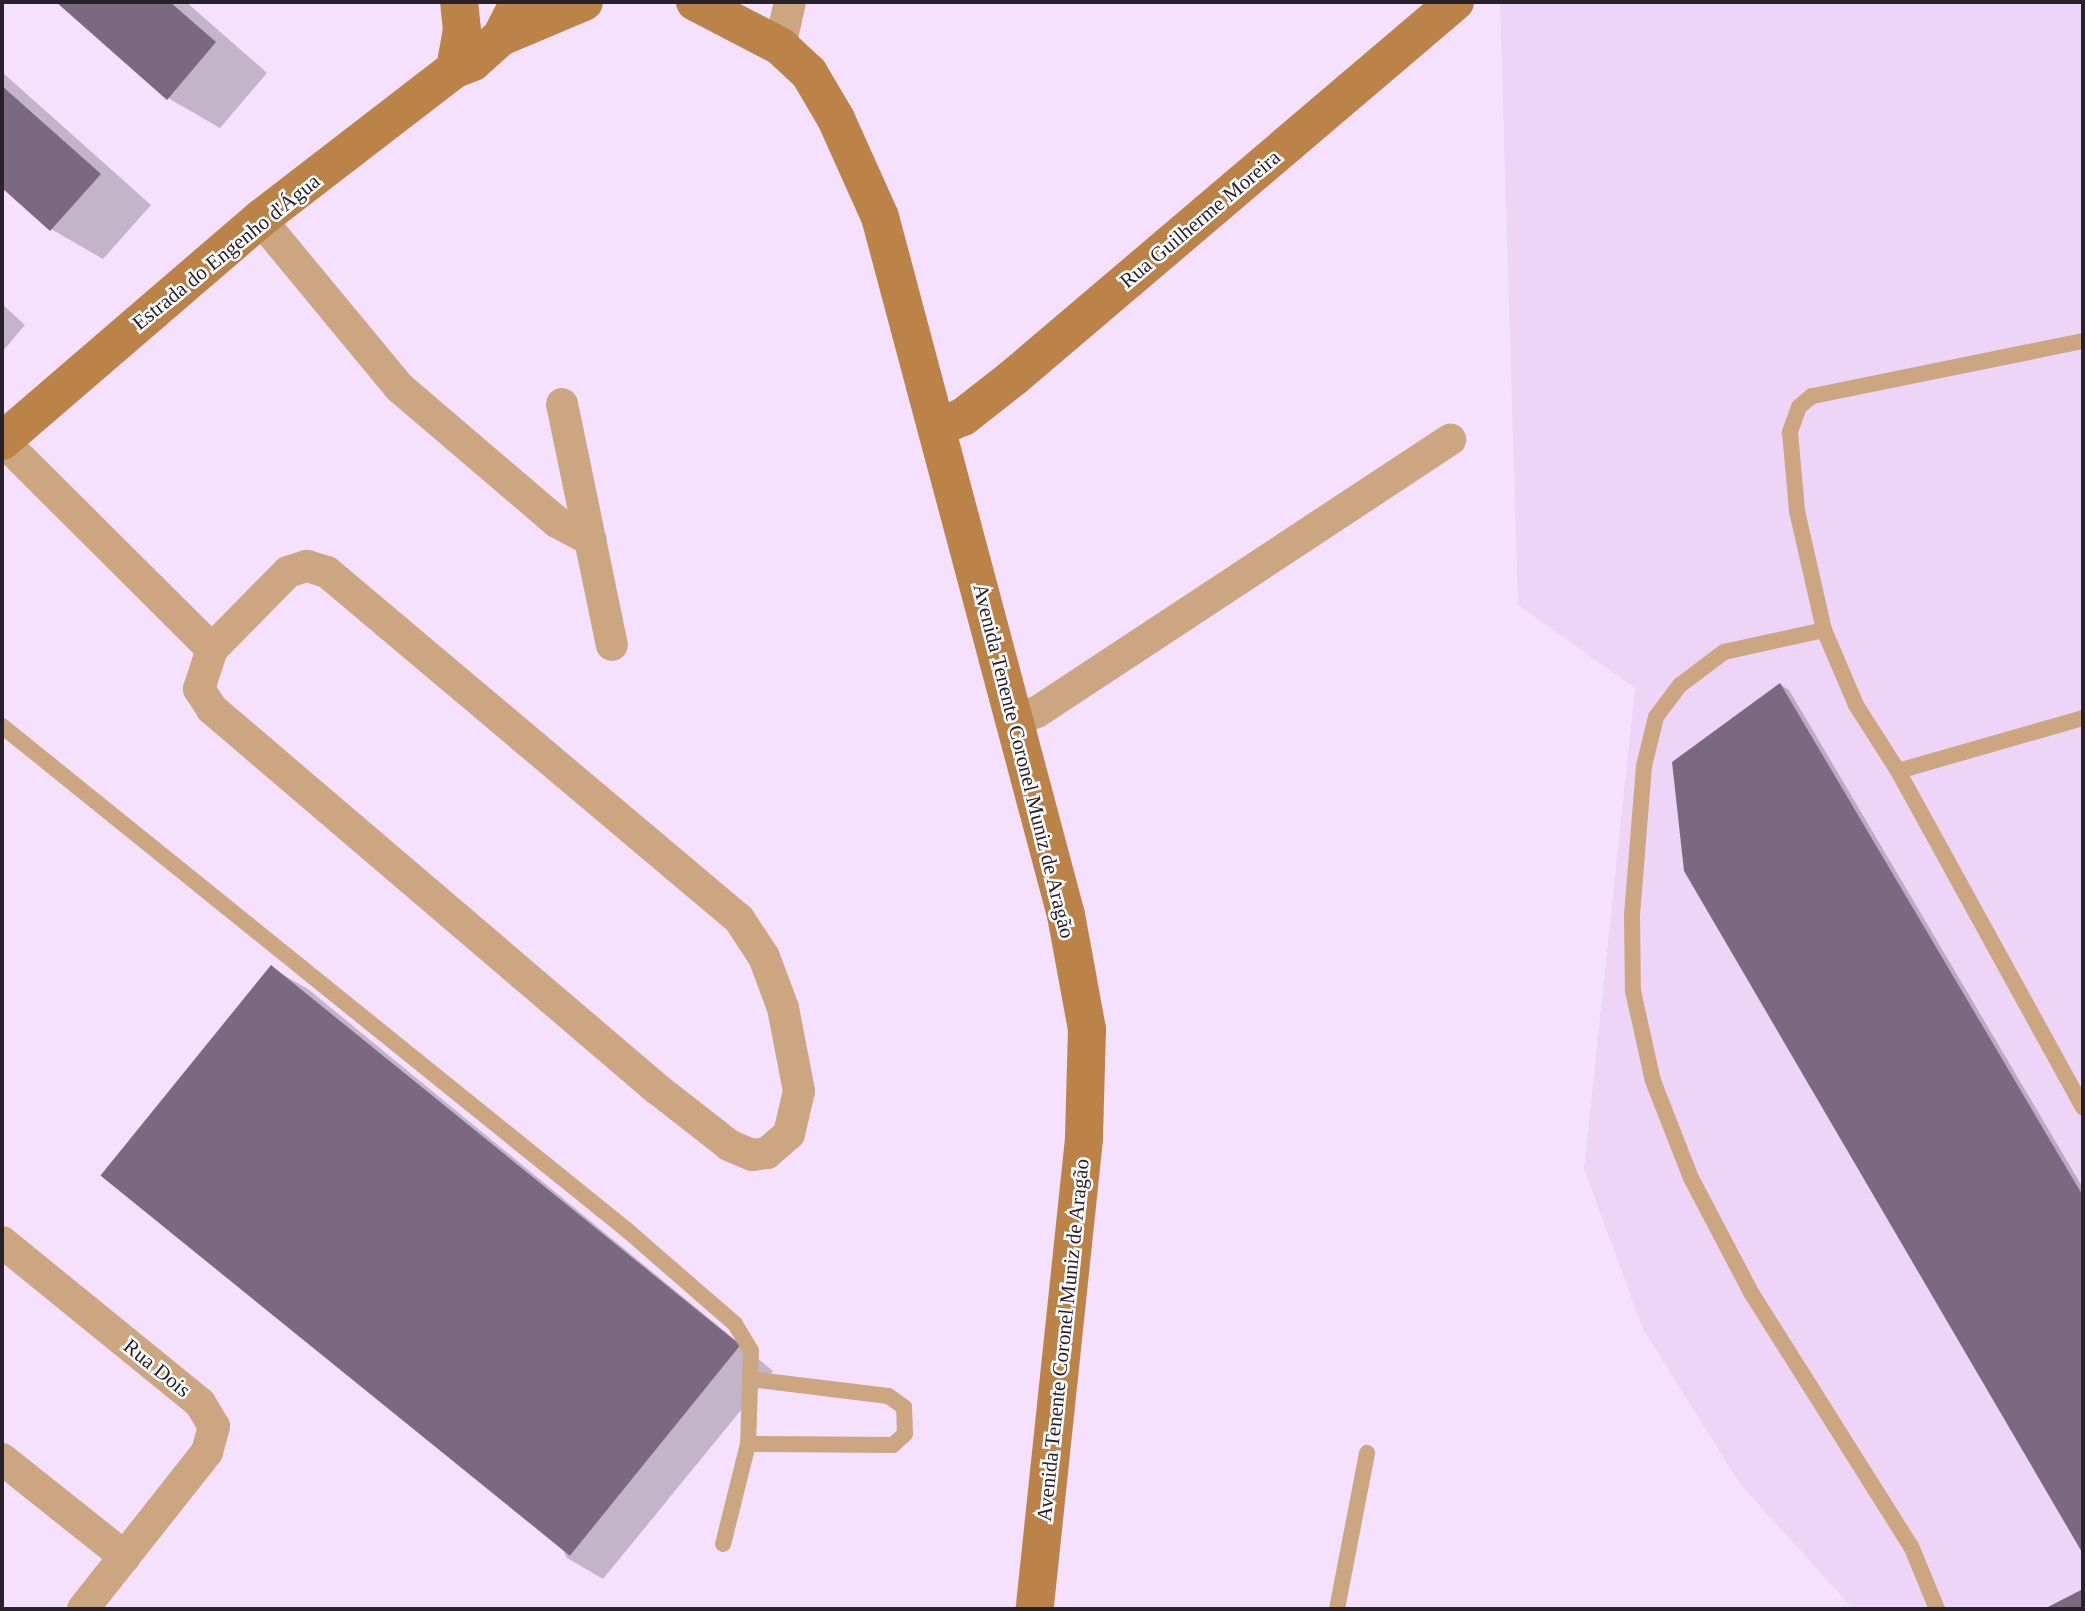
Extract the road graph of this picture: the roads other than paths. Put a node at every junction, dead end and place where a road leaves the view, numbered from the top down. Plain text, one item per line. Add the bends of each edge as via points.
1 (459, 2) edge
2 (519, 2) edge
3 (584, 2) edge
4 (695, 2) edge
5 (790, 2) edge
6 (1455, 2) edge
7 (501, 37) junction
8 (780, 46) junction
9 (455, 69) junction
10 (260, 219) junction
11 (2083, 341) edge
12 (562, 404) dead end
13 (939, 427) junction
14 (2, 440) edge
15 (1450, 440) dead end
16 (592, 540) junction
17 (1824, 630) junction
18 (612, 645) dead end
19 (212, 649) junction
20 (2083, 718) edge
21 (1013, 722) junction
22 (2, 726) edge
23 (1898, 771) junction
24 (2083, 1107) edge
25 (2, 1242) edge
26 (750, 1379) junction
27 (748, 1444) junction
28 (1367, 1453) dead end
29 (2, 1459) edge
30 (723, 1544) dead end
31 (125, 1557) junction
32 (83, 1609) edge
33 (1035, 1609) edge
34 (1337, 1609) edge
35 (1937, 1609) edge

1 - 9 main road via 462,30
2 - 7 main road, Estrada do Engenho d'Água
3 - 7 main road
4 - 8 main road, Avenida Tenente Coronel Muniz de Aragão
5 - 8 street
6 - 13 main road, Rua Guilherme Moreira via 1014,377 962,417
7 - 9 main road, Estrada do Engenho d'Água via 473,62
8 - 13 main road, Avenida Tenente Coronel Muniz de Aragão via 809,73 830,108 880,217
9 - 10 main road, Estrada do Engenho d'Água
10 - 14 main road, Estrada do Engenho d'Água
10 - 16 street via 400,388 558,522
11 - 17 lane via 1812,396 1799,407 1790,432 1797,511
12 - 16 street
13 - 21 main road, Avenida Tenente Coronel Muniz de Aragão
14 - 19 street
15 - 21 street via 1048,705
16 - 18 street
17 - 23 lane via 1856,705
17 - 35 lane via 1724,652 1680,685 1656,717 1644,766 1632,914 1633,991 1653,1081 1691,1178 1752,1294 1911,1546
19 - 19 street via 200,689 212,709 646,1079 729,1145 752,1155 767,1153 789,1134 799,1091 783,1009 764,957 739,919 327,572 307,566 289,572
20 - 23 lane
21 - 33 main road, Avenida Tenente Coronel Muniz de Aragão via 1066,915 1087,1029 1084,1139
22 - 26 lane via 617,1223 735,1324 751,1350
23 - 24 lane
25 - 31 street, Rua Dois via 200,1403 214,1426 207,1452
26 - 27 lane
26 - 27 lane via 888,1396 904,1407 905,1434 893,1445
27 - 30 lane
28 - 34 lane
29 - 31 street
31 - 32 street, Rua Dois

